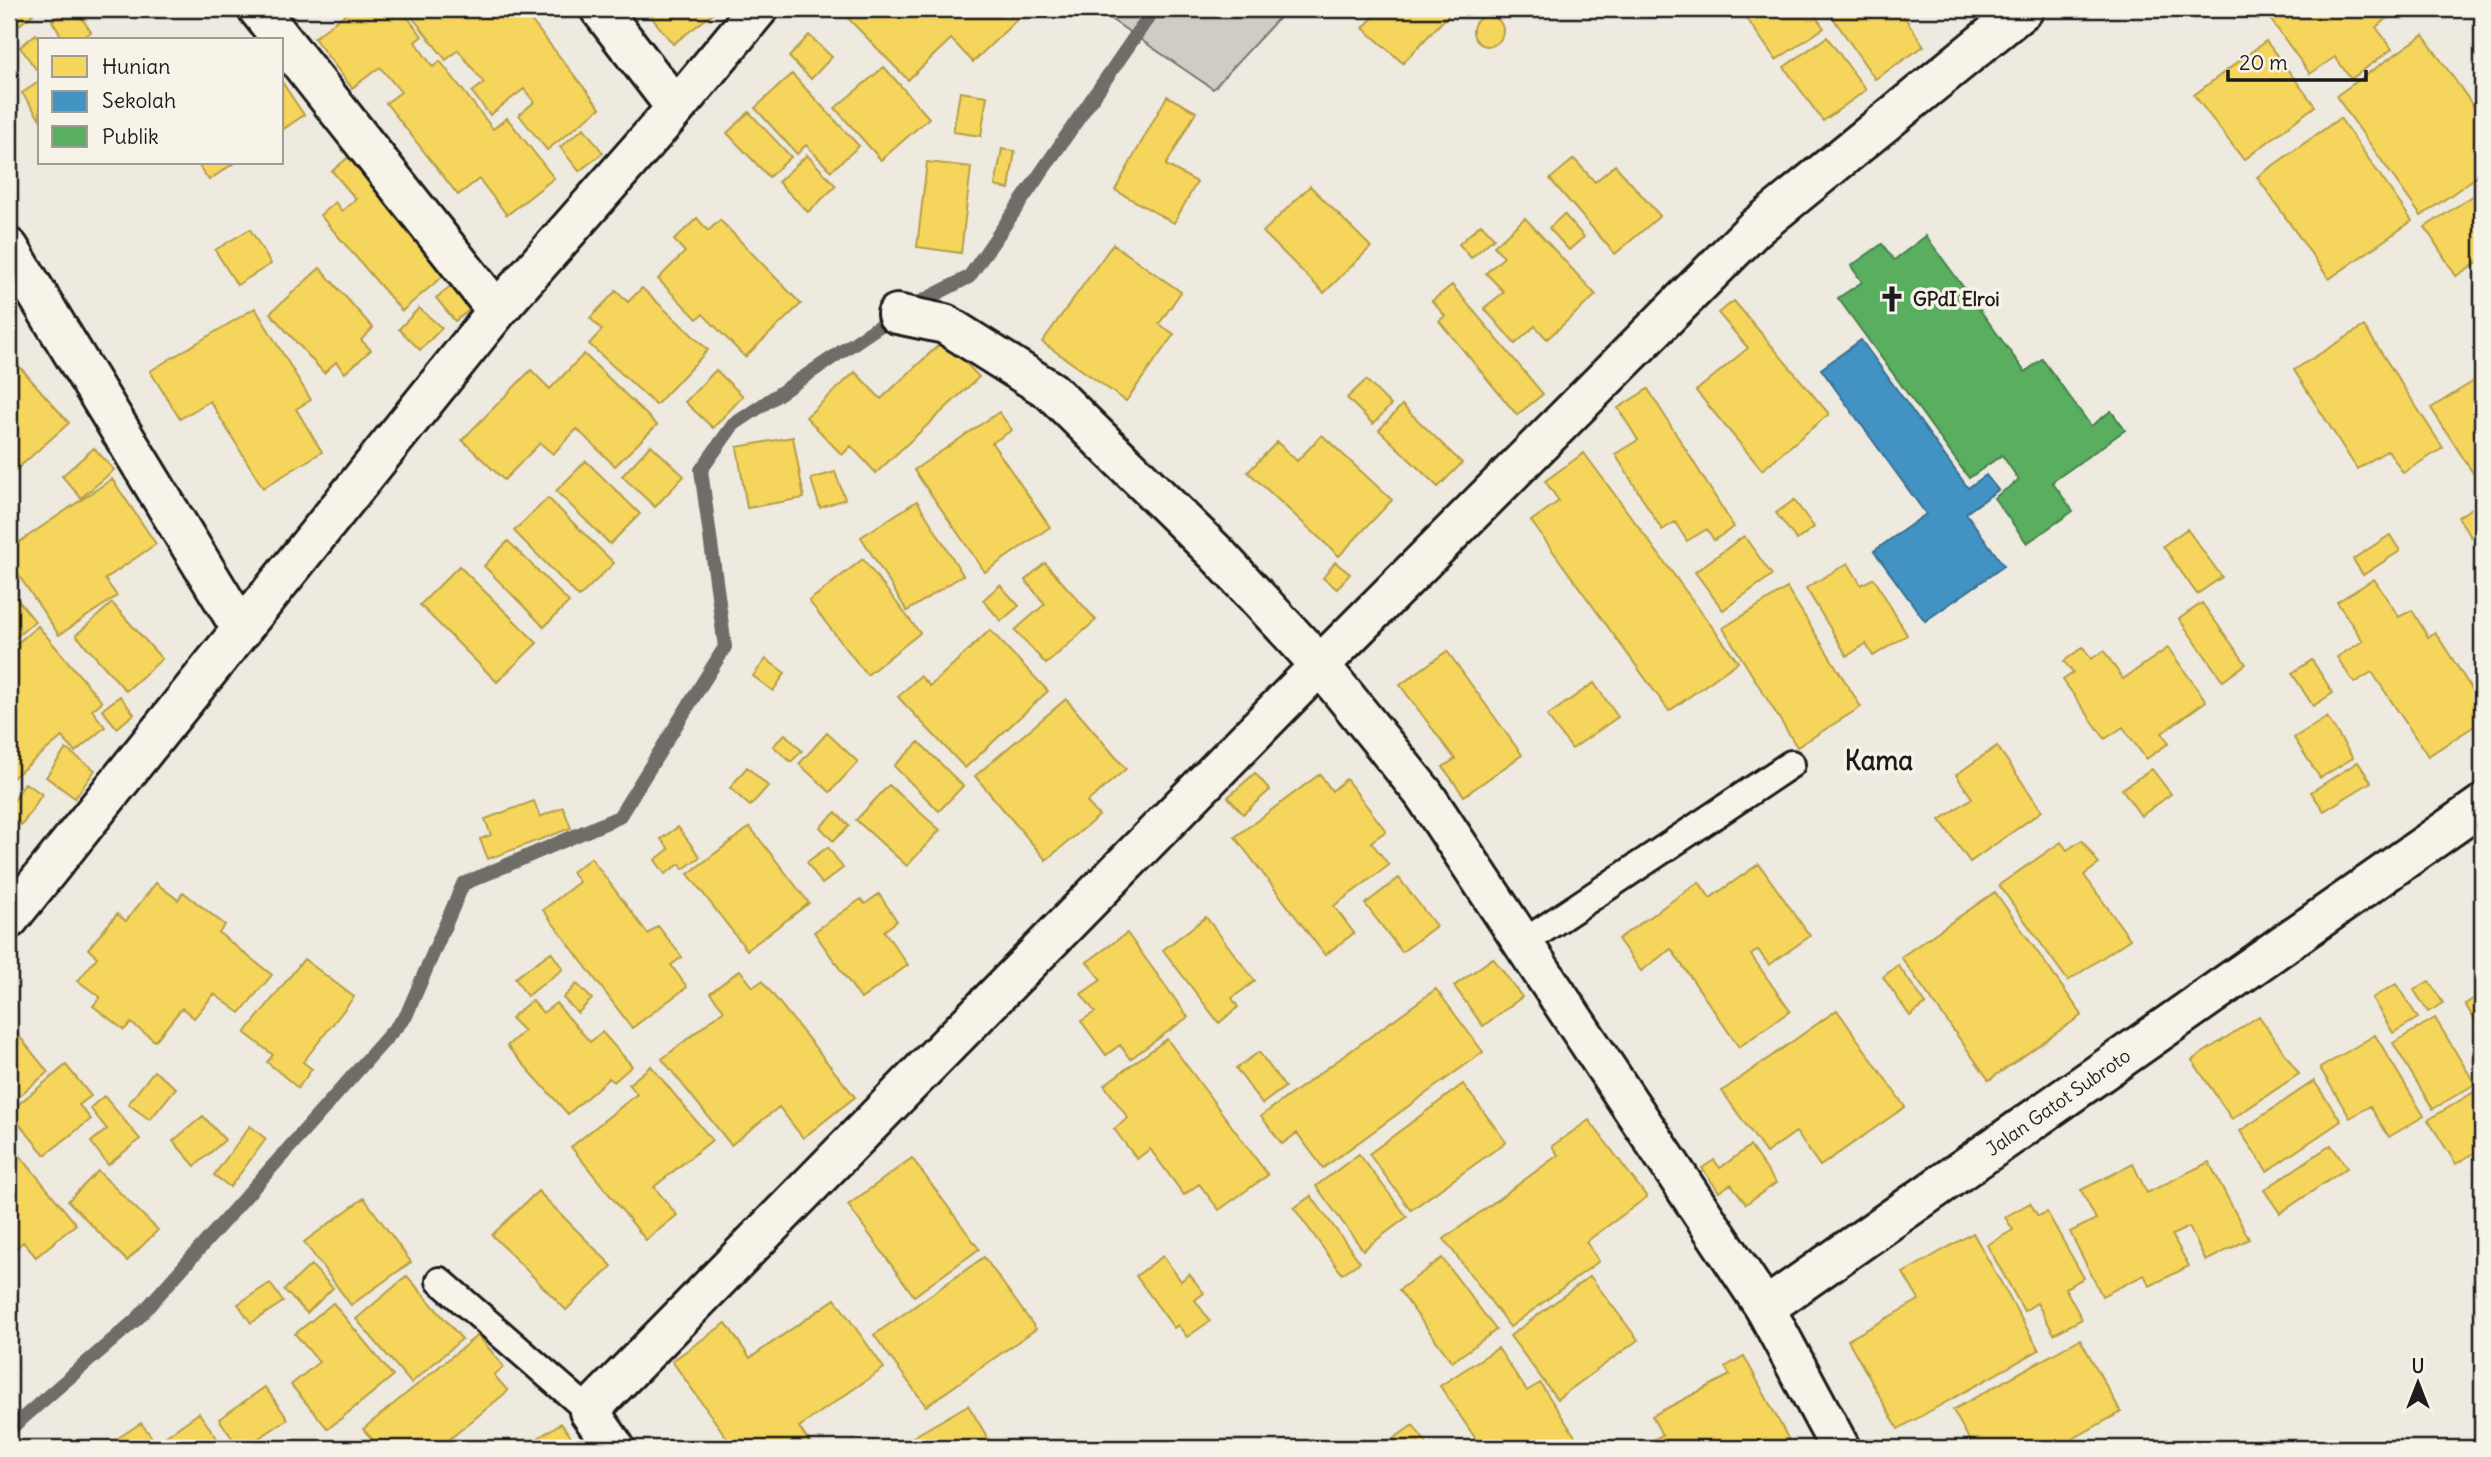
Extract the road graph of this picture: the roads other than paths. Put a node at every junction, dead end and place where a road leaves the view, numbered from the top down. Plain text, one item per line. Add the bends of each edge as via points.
1 (258, 9) edge
2 (600, 9) edge
3 (758, 9) edge
4 (2024, 9) edge
5 (281, 38) edge
6 (284, 42) edge
7 (676, 108) junction
8 (9, 248) edge
9 (498, 312) junction
10 (897, 314) dead end
11 (242, 630) junction
12 (1320, 665) junction
13 (1791, 764) dead end
14 (2482, 805) edge
15 (9, 919) edge
16 (1523, 943) junction
17 (440, 1281) dead end
18 (1765, 1308) junction
19 (589, 1411) junction
20 (615, 1448) edge
21 (1840, 1448) edge

1 - 5 street
2 - 7 street
3 - 7 street
4 - 12 street via 1754,229
6 - 9 street
7 - 9 street
8 - 11 street
9 - 11 street
10 - 12 street via 945,324 1051,391 1216,553
11 - 15 street
12 - 16 street via 1424,794
12 - 19 street
13 - 16 lane
14 - 18 street, Jalan Gatot Subroto
16 - 18 street
17 - 19 lane
18 - 21 street
19 - 20 street

